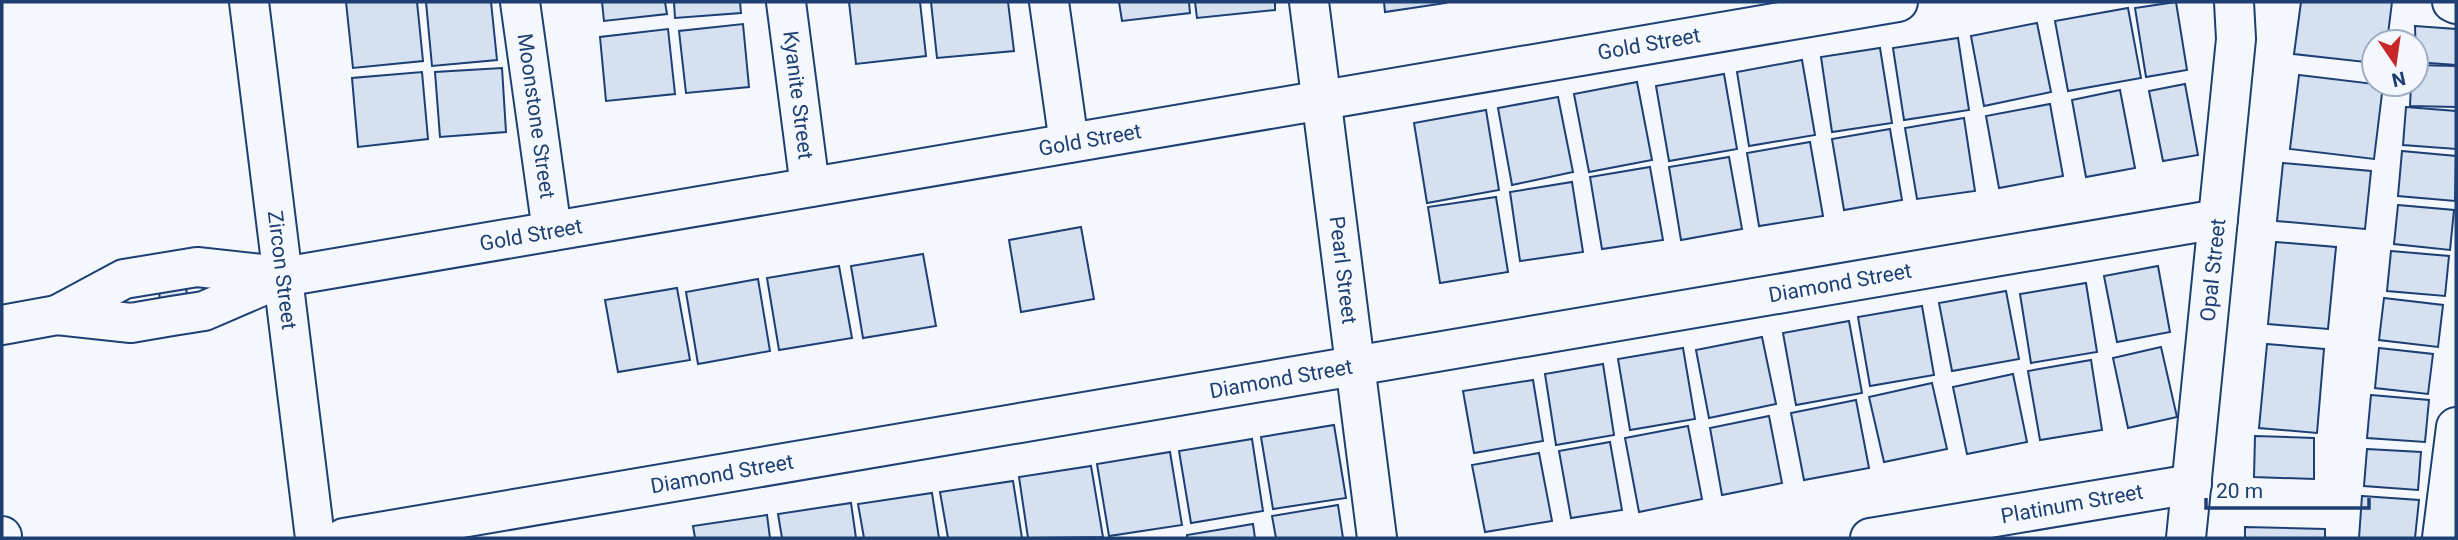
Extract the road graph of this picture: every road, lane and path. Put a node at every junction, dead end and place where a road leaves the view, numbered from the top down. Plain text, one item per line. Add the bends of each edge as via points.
1 (249, 2) edge
2 (520, 2) edge
3 (786, 2) edge
4 (1049, 2) edge
5 (1309, 2) edge
6 (1898, 2) edge
7 (2234, 2) edge
8 (1321, 100) junction
9 (1069, 144) junction
10 (810, 187) junction
11 (2218, 219) junction
12 (552, 231) junction
13 (283, 277) junction
14 (2, 325) edge
15 (1355, 366) junction
16 (2456, 427) edge
17 (2192, 484) junction
18 (315, 538) edge
19 (344, 538) edge
20 (1377, 538) edge
21 (1870, 538) edge
22 (2186, 538) edge
23 (2442, 538) edge

1 - 13 street, Zircon Street
2 - 12 street, Moonstone Street
3 - 10 street, Kyanite Street
4 - 9 street
5 - 8 street, Pearl Street
6 - 8 street, Gold Street
7 - 11 street, Opal Street via 2236,39
8 - 9 street, Gold Street
8 - 15 street, Pearl Street
9 - 10 street, Gold Street
10 - 12 street, Gold Street
11 - 15 street, Diamond Street
11 - 17 street, Opal Street
12 - 13 street, Gold Street
13 - 14 street, Gold Street via 197,267 124,279 57,315
13 - 18 street, Zircon Street
15 - 19 street, Diamond Street
15 - 20 street, Pearl Street
16 - 23 street
17 - 21 street, Platinum Street
17 - 22 street, Opal Street

